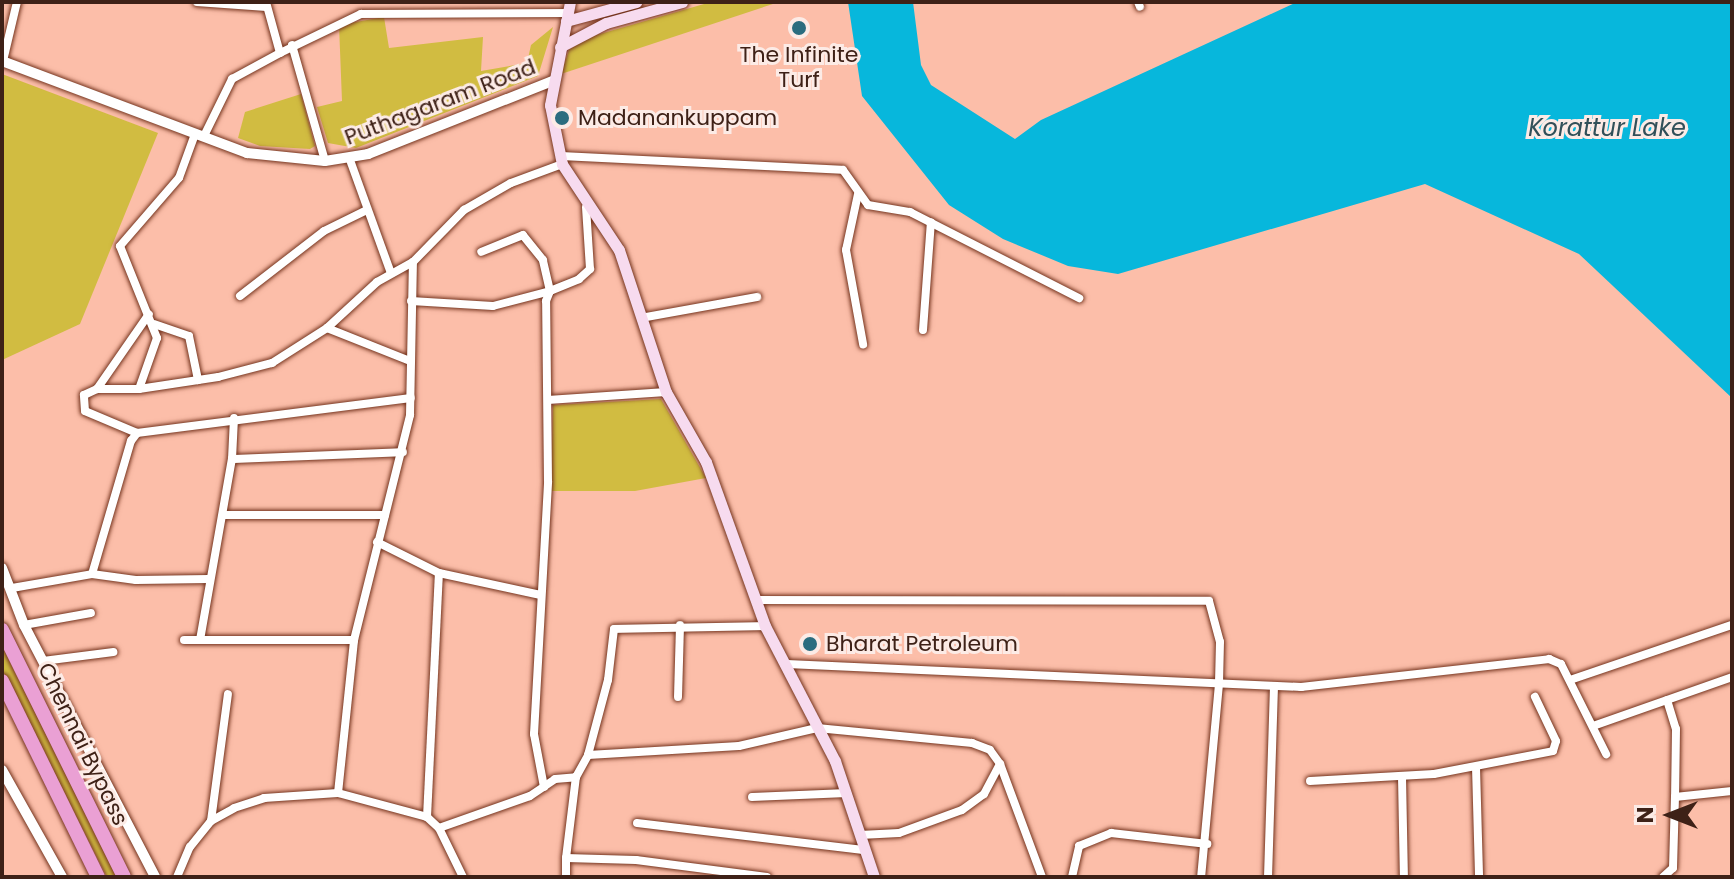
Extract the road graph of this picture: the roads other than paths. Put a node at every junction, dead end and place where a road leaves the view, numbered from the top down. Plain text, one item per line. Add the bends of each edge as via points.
1 (17, 2) edge
2 (197, 2) edge
3 (362, 2) edge
4 (636, 2) edge
5 (682, 2) edge
6 (266, 5) edge
7 (568, 12) edge
8 (361, 14) junction
9 (292, 45) junction
10 (560, 47) junction
11 (280, 53) junction
12 (2, 61) edge
13 (552, 81) junction
14 (200, 135) junction
15 (350, 160) junction
16 (561, 160) junction
17 (325, 161) junction
18 (858, 194) junction
19 (586, 207) junction
20 (367, 210) junction
21 (931, 222) junction
22 (481, 252) dead end
23 (413, 262) junction
24 (391, 273) junction
25 (550, 291) junction
26 (240, 296) dead end
27 (757, 297) dead end
28 (1079, 298) dead end
29 (411, 301) junction
30 (149, 314) junction
31 (646, 317) junction
32 (154, 324) junction
33 (327, 328) junction
34 (923, 330) dead end
35 (863, 344) dead end
36 (410, 361) junction
37 (198, 380) junction
38 (97, 389) junction
39 (139, 389) junction
40 (666, 392) junction
41 (411, 398) junction
42 (548, 400) junction
43 (234, 418) junction
44 (137, 433) junction
45 (403, 452) junction
46 (232, 459) junction
47 (223, 515) junction
48 (385, 515) junction
49 (377, 542) junction
50 (2, 568) edge
51 (439, 573) junction
52 (92, 574) junction
53 (209, 579) junction
54 (12, 588) junction
55 (541, 595) junction
56 (755, 600) junction
57 (91, 613) dead end
58 (24, 625) junction
59 (680, 625) junction
60 (1732, 625) edge
61 (765, 626) junction
62 (2, 630) edge
63 (184, 640) dead end
64 (200, 640) junction
65 (354, 640) junction
66 (113, 652) dead end
67 (43, 661) junction
68 (787, 664) junction
69 (1732, 677) edge
70 (1570, 680) junction
71 (2, 681) edge
72 (1219, 684) junction
73 (1274, 686) junction
74 (228, 694) dead end
75 (678, 697) dead end
76 (1535, 697) dead end
77 (1667, 700) junction
78 (1593, 726) junction
79 (817, 728) junction
80 (1606, 754) dead end
81 (588, 755) junction
82 (1000, 764) junction
83 (1476, 767) junction
84 (2, 770) edge
85 (576, 777) junction
86 (1402, 777) junction
87 (1310, 781) dead end
88 (544, 787) junction
89 (1732, 791) edge
90 (338, 793) junction
91 (847, 793) junction
92 (752, 797) dead end
93 (1675, 797) junction
94 (427, 817) junction
95 (211, 821) junction
96 (637, 823) dead end
97 (439, 828) junction
98 (860, 835) junction
99 (1207, 844) junction
100 (865, 850) junction
101 (566, 858) junction
102 (62, 877) edge
103 (98, 877) edge
104 (124, 877) edge
105 (155, 877) edge
106 (177, 877) edge
107 (463, 877) edge
108 (566, 877) edge
109 (767, 877) edge
110 (874, 877) edge
111 (1042, 877) edge
112 (1072, 877) edge
113 (1201, 877) edge
114 (1268, 877) edge
115 (1404, 877) edge
116 (1479, 877) edge
117 (1663, 877) edge

1 - 12 street
2 - 6 street
3 - 8 street
4 - 7 main road
5 - 10 main road via 606,23
6 - 11 street
7 - 8 street
7 - 10 main road, Puthagaram Road
8 - 9 street
9 - 11 street
9 - 17 street
10 - 13 main road, Puthagaram Road
11 - 14 street via 232,79
12 - 14 street, Puthagaram Road
13 - 15 street, Puthagaram Road
13 - 16 main road via 552,132
14 - 17 street, Puthagaram Road via 256,155
14 - 30 street via 179,178 120,246
15 - 17 street, Puthagaram Road
15 - 20 street
16 - 18 street via 835,169 847,173
16 - 19 main road
16 - 23 street via 464,210
18 - 21 street via 868,205 901,209
18 - 35 street via 846,250
19 - 25 street via 590,269
19 - 31 main road via 619,250
20 - 24 street
20 - 26 street via 324,231
21 - 28 street
21 - 34 street
22 - 25 street via 523,235 543,260
23 - 24 street
23 - 29 street
24 - 33 street
25 - 29 street via 493,306
25 - 42 street
27 - 31 street
29 - 36 street
30 - 32 street
30 - 38 street
31 - 40 main road
32 - 37 street via 189,336
32 - 39 street via 157,348
33 - 36 street
33 - 37 street via 272,363
36 - 41 street
37 - 39 street
38 - 39 street
38 - 44 street via 84,395 85,411
40 - 42 street
40 - 56 main road via 706,462
41 - 43 street
41 - 45 street
42 - 55 street
43 - 44 street
43 - 46 street
44 - 52 street
45 - 46 street
45 - 48 street
46 - 47 street
47 - 48 street
47 - 53 street
48 - 49 street
49 - 51 street
49 - 65 street
50 - 54 street
51 - 55 street
51 - 94 street
52 - 53 street via 136,580
52 - 54 street
53 - 64 street
54 - 58 street
55 - 88 street via 534,734
56 - 61 main road
56 - 72 street via 1209,601 1220,642
57 - 58 street
58 - 67 street
59 - 61 street
59 - 75 street
59 - 81 street via 614,629 608,680
60 - 70 street
61 - 68 main road
62 - 104 highway, Chennai Bypass
63 - 64 street
64 - 65 street
65 - 90 street
66 - 67 street
67 - 105 street
68 - 72 street
68 - 79 main road
69 - 77 street
70 - 73 street via 1559,661 1549,659
70 - 78 street
71 - 103 highway, Chennai Bypass
72 - 73 street
72 - 99 street
73 - 114 street
74 - 95 street
76 - 83 street via 1555,749
77 - 78 street
77 - 93 street via 1676,729
78 - 80 street
79 - 81 street via 739,746
79 - 82 street via 972,743 990,750
79 - 91 main road
81 - 85 street
82 - 98 street via 984,794 962,810 899,833
82 - 111 street
83 - 86 street
83 - 116 street
84 - 102 street
85 - 88 street via 555,779
85 - 101 street
86 - 87 street
86 - 115 street
88 - 97 street
89 - 93 street
90 - 94 street
90 - 95 street via 264,798
91 - 92 street
91 - 98 main road
93 - 117 street via 1673,868
94 - 97 street
95 - 106 street via 190,847
96 - 100 street
97 - 107 street
98 - 100 main road
99 - 112 street via 1111,833 1079,846
99 - 113 street
100 - 110 main road
101 - 108 street
101 - 109 street via 636,860

